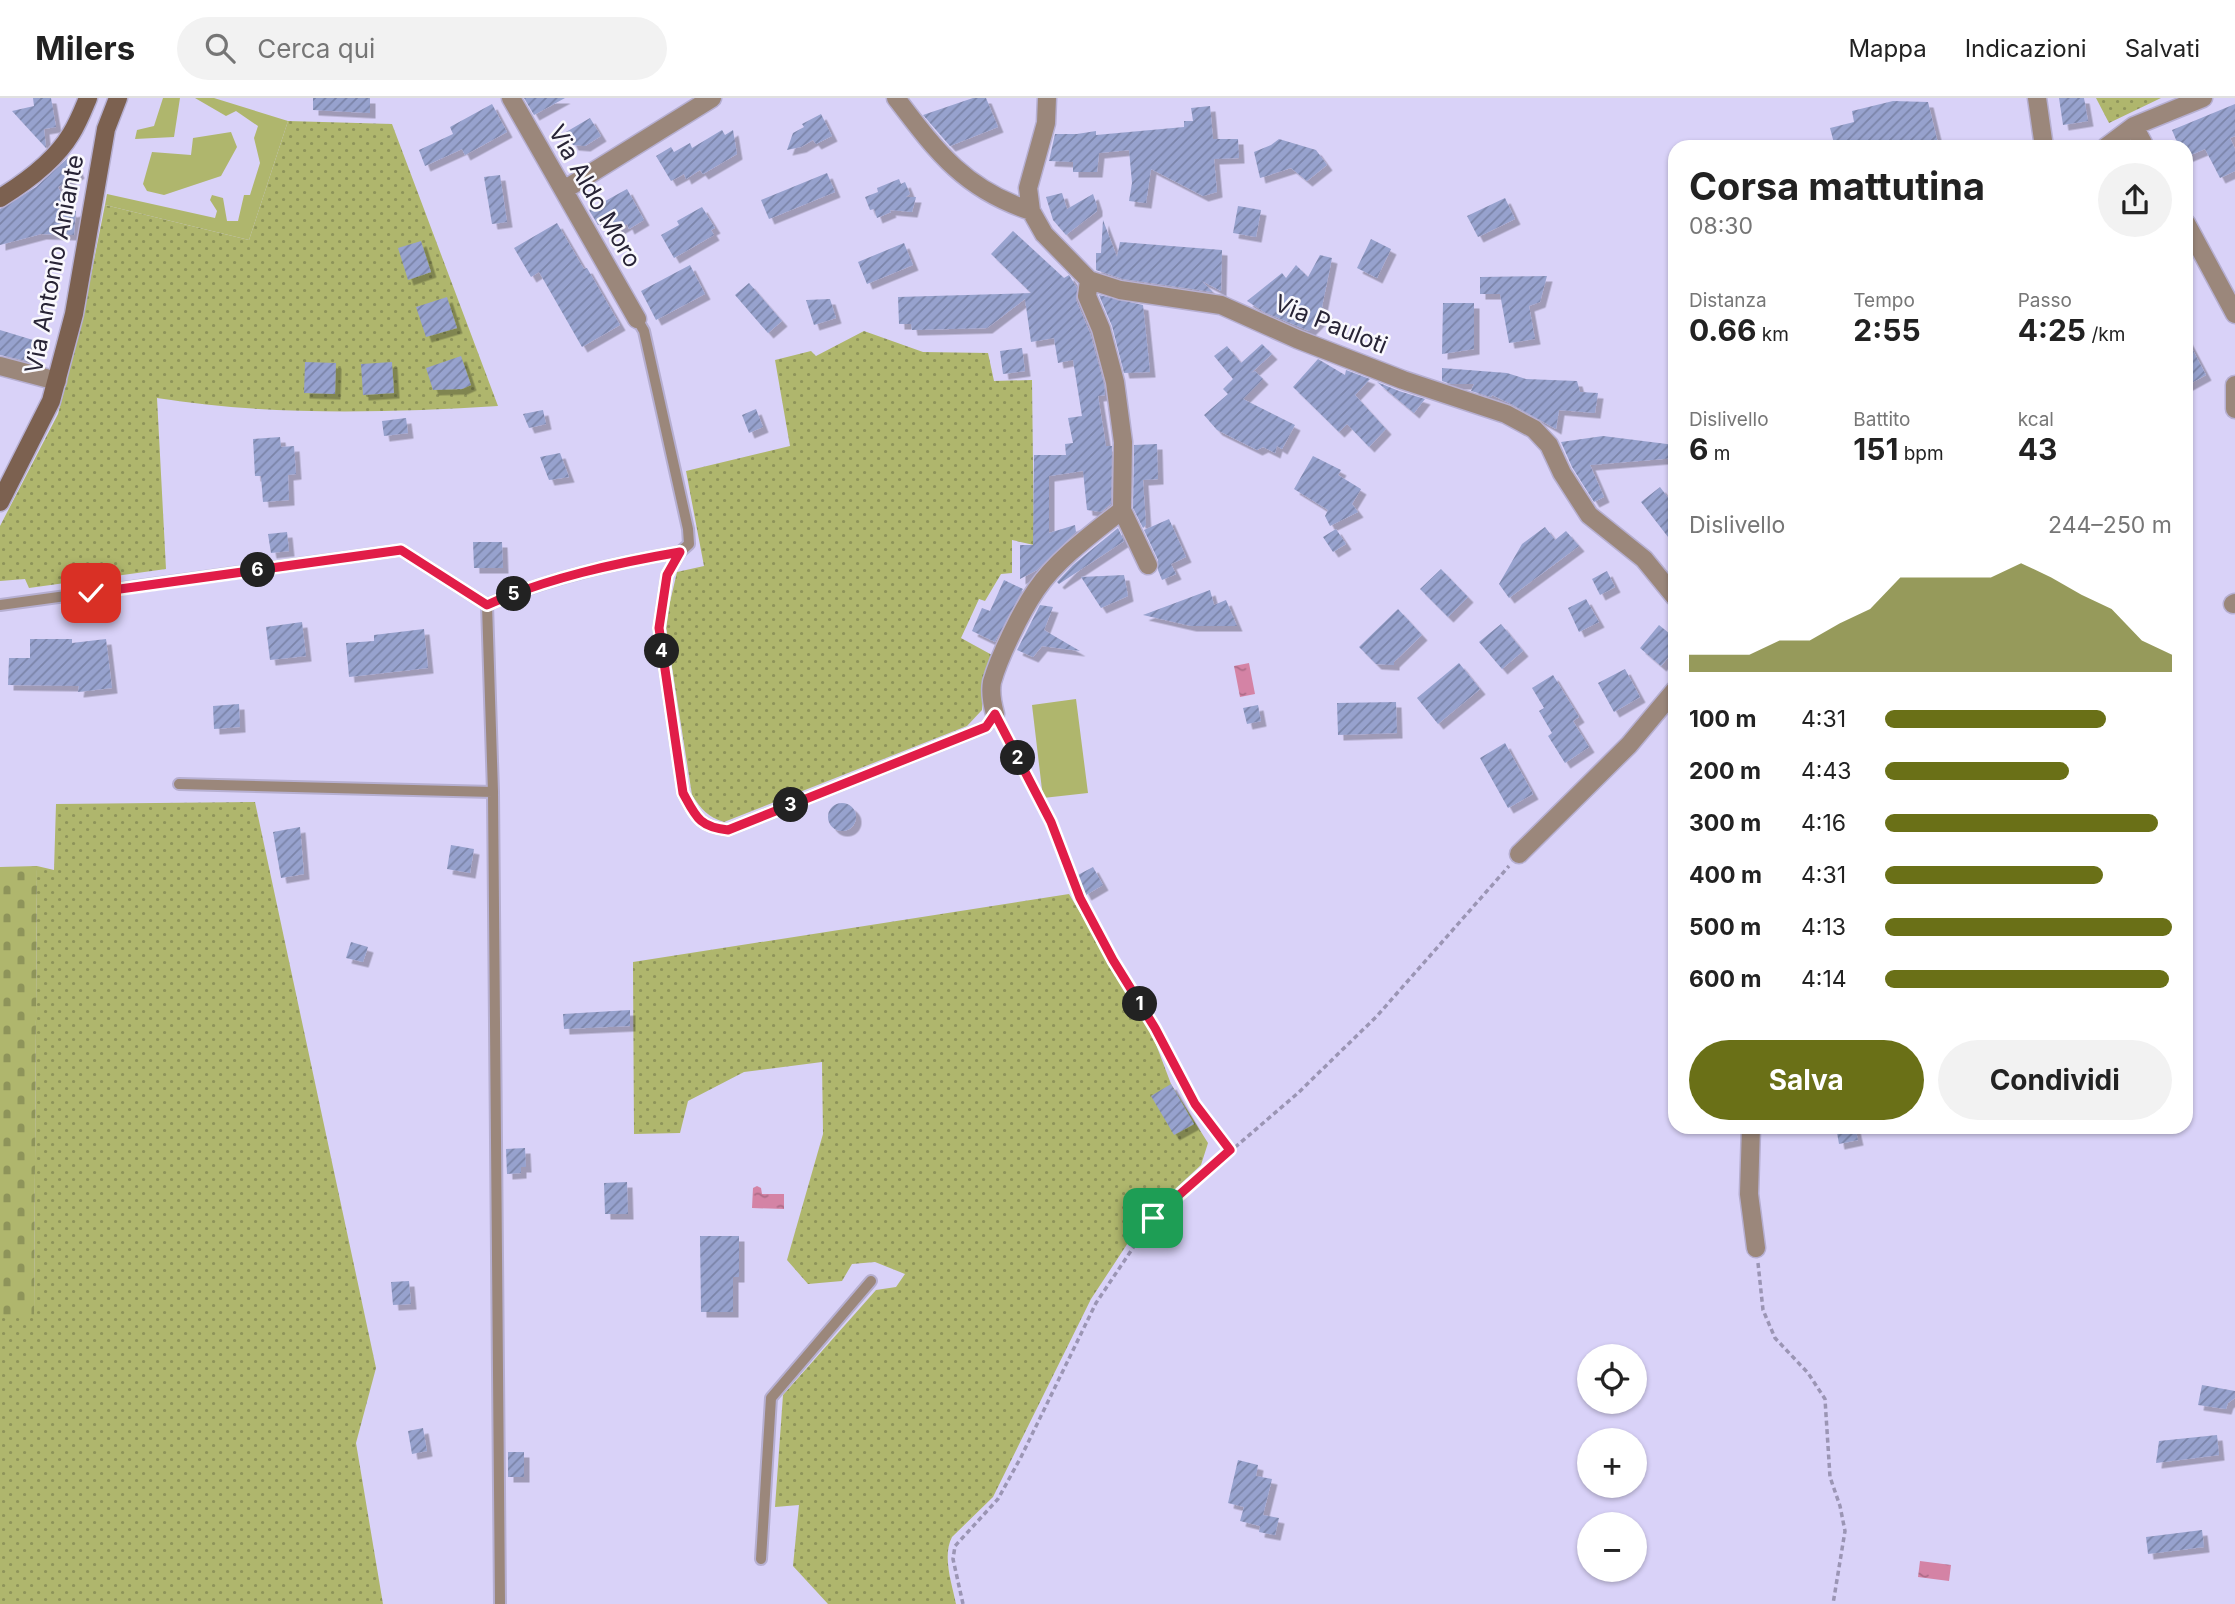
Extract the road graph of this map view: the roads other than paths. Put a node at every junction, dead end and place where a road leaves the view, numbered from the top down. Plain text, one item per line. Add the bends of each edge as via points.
1 (88, 98) edge
2 (511, 98) edge
3 (712, 98) edge
4 (896, 98) edge
5 (1048, 98) edge
6 (2037, 98) edge
7 (2203, 98) edge
8 (115, 102) edge
9 (2134, 126) junction
10 (106, 129) junction
11 (71, 134) junction
12 (2043, 140) edge
13 (2115, 140) edge
14 (2141, 140) edge
15 (564, 190) junction
16 (0, 198) edge
17 (1031, 211) junction
18 (2193, 236) edge
19 (1089, 280) junction
20 (2235, 314) edge
21 (637, 319) joint
22 (0, 366) edge
23 (57, 381) junction
24 (2235, 385) edge
25 (2235, 409) edge
26 (0, 502) edge
27 (1122, 510) junction
28 (680, 552) junction
29 (1148, 565) dead end
30 (1668, 588) edge
31 (0, 605) edge
32 (487, 605) junction
33 (1668, 700) edge
34 (995, 714) joint
35 (179, 784) dead end
36 (493, 792) junction
37 (1519, 854) road end
38 (1751, 1134) edge
39 (1756, 1248) road end
40 (871, 1281) dead end
41 (761, 1559) dead end
42 (500, 1604) edge

1 - 11 street
2 - 15 street, Via Aldo Moro
3 - 15 street
4 - 17 street via 960,174 1006,202
5 - 17 street via 1028,188
6 - 12 street
7 - 9 street
8 - 10 street, Via Antonio Aniante
9 - 13 street
9 - 14 street
10 - 11 street via 83,127
10 - 23 street, Via Antonio Aniante via 74,314
11 - 16 street via 49,160
15 - 21 street, Via Aldo Moro
17 - 19 street via 1044,234
18 - 20 street
19 - 27 street via 1087,296 1115,382 1123,442
19 - 30 street, Via Pauloti via 1132,292 1221,305 1403,380 1506,414 1534,429 1549,444 1589,515 1644,559
21 - 28 lane via 644,331 688,529 689,544
22 - 23 street
23 - 26 street, Via Antonio Aniante
24 - 25 street
27 - 29 street
27 - 34 street via 1036,590 992,683
28 - 32 lane via 591,570
28 - 34 lane via 667,575 659,628 683,793 695,815 711,828 728,830 986,727
31 - 32 lane via 401,550
32 - 36 lane
33 - 37 street
35 - 36 lane
36 - 42 lane
38 - 39 street via 1749,1194
40 - 41 lane via 771,1398

